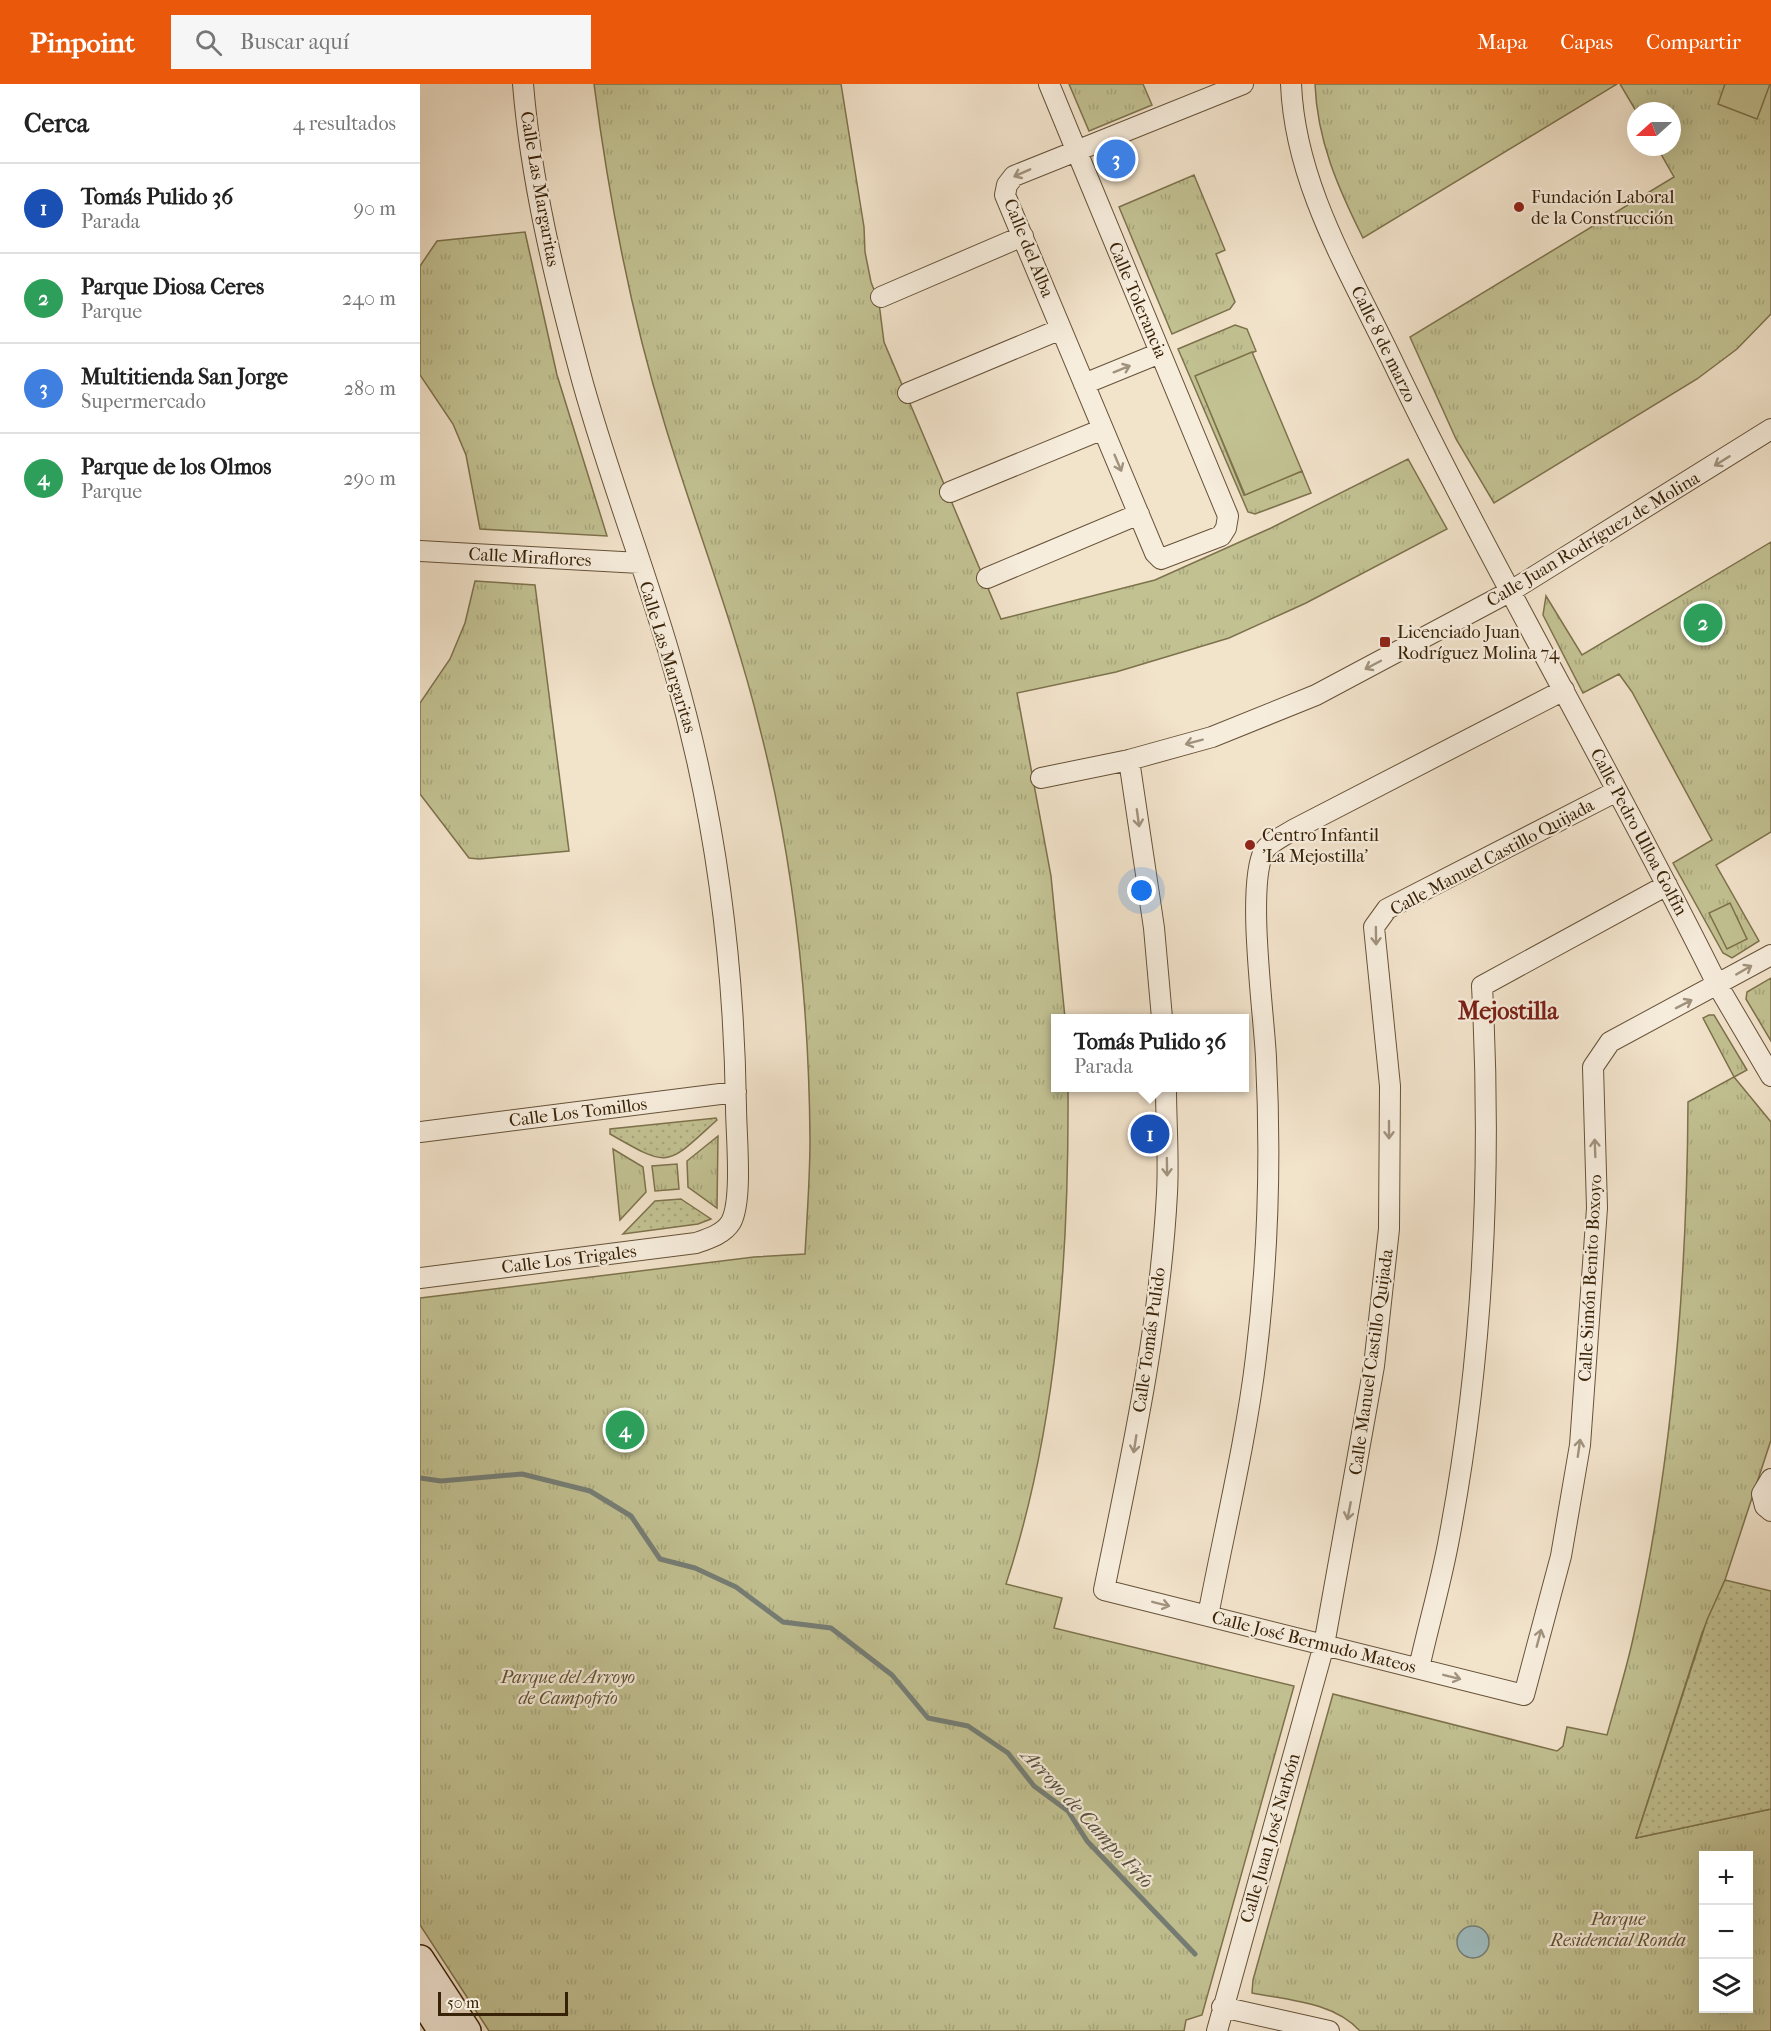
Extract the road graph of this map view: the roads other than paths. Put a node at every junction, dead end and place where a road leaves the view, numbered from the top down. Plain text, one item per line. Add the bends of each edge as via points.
1 (523, 84) edge
2 (1048, 84) edge
3 (1242, 84) edge
4 (1291, 84) edge
5 (1077, 152) junction
6 (1023, 236) junction
7 (881, 297) dead end
8 (1061, 328) junction
9 (1160, 353) junction
10 (1084, 384) junction
11 (909, 393) dead end
12 (1103, 429) junction
13 (1771, 429) edge
14 (950, 492) dead end
15 (1139, 514) junction
16 (1228, 516) joint
17 (420, 551) edge
18 (640, 563) junction
19 (987, 578) dead end
20 (1511, 591) junction
21 (1564, 690) junction
22 (1129, 760) junction
23 (1041, 778) dead end
24 (1617, 791) junction
25 (1668, 885) junction
26 (1771, 955) edge
27 (1718, 986) junction
28 (1162, 1014) edge
29 (1771, 1072) edge
30 (736, 1092) junction
31 (1166, 1092) edge
32 (420, 1132) edge
33 (717, 1236) joint
34 (420, 1278) edge
35 (1771, 1479) edge
36 (1771, 1511) edge
37 (1104, 1590) joint
38 (1208, 1616) junction
39 (1324, 1644) junction
40 (1419, 1668) junction
41 (1524, 1695) joint
42 (420, 1959) edge
43 (420, 1997) edge
44 (1222, 2007) junction
45 (442, 2031) edge
46 (467, 2031) edge
47 (1217, 2031) edge
48 (1329, 2031) edge

1 - 18 street, Calle Las Margaritas via 528,143 579,371
2 - 5 street, Calle Tolerancia
3 - 5 street, Calle del Alba
4 - 20 street, Calle 8 de marzo via 1294,127 1324,219 1436,451
5 -> 6 street, Calle del Alba via 1014,176 1007,185 1005,195
5 - 9 street, Calle Tolerancia
6 - 7 street
6 - 8 street, Calle del Alba
8 - 10 street, Calle del Alba
8 - 11 street
10 -> 9 street
9 - 16 street, Calle Tolerancia
10 - 12 street, Calle del Alba
12 - 14 street
12 -> 15 street, Calle del Alba
13 -> 20 street, Calle Juan Rodríguez de Molina
15 - 16 street, Calle del Alba via 1155,553 1161,558 1221,536
15 - 19 street
17 - 18 street, Calle Miraflores
18 - 30 street, Calle Las Margaritas via 674,668 715,850 726,932
20 - 21 street, Calle Pedro Ulloa Golfín
20 -> 22 street, Calle Juan Rodríguez de Molina via 1272,715
21 - 24 street, Calle Pedro Ulloa Golfín
21 - 38 street via 1293,830 1265,849 1258,870 1257,902 1268,1152 1264,1260 1256,1358
22 - 23 street, Calle Juan Rodríguez de Molina
22 -> 28 street via 1154,928
24 - 25 street, Calle Pedro Ulloa Golfín
24 -> 39 street, Calle Manuel Castillo Quijada via 1387,909 1374,927 1390,1086 1389,1229 1374,1366
25 - 27 street, Calle Pedro Ulloa Golfín
25 - 40 street via 1482,986 1487,1078 1481,1267 1468,1413 1448,1544
27 -> 26 street, Calle Simón Benito Boxoyo
27 - 29 street, Calle Pedro Ulloa Golfín
41 -> 27 street, Calle Simón Benito Boxoyo via 1561,1556 1580,1445 1597,1208 1593,1067 1610,1042
30 - 32 street, Calle Los Tomillos
30 - 33 street, Calle Las Margaritas via 737,1191 731,1222
31 -> 37 street, Calle Tomás Pulido via 1167,1192 1151,1341 1134,1454
33 - 34 street, Calle Los Trigales via 696,1243
35 - 36 street via 1762,1494
37 -> 38 street, Calle José Bermudo Mateos
38 - 39 street, Calle José Bermudo Mateos
39 - 40 street, Calle José Bermudo Mateos
39 - 44 street, Calle Juan José Narbón
40 -> 41 street, Calle José Bermudo Mateos
42 - 46 main road
43 - 45 main road
44 - 47 street, Calle Juan José Narbón
44 - 48 street

